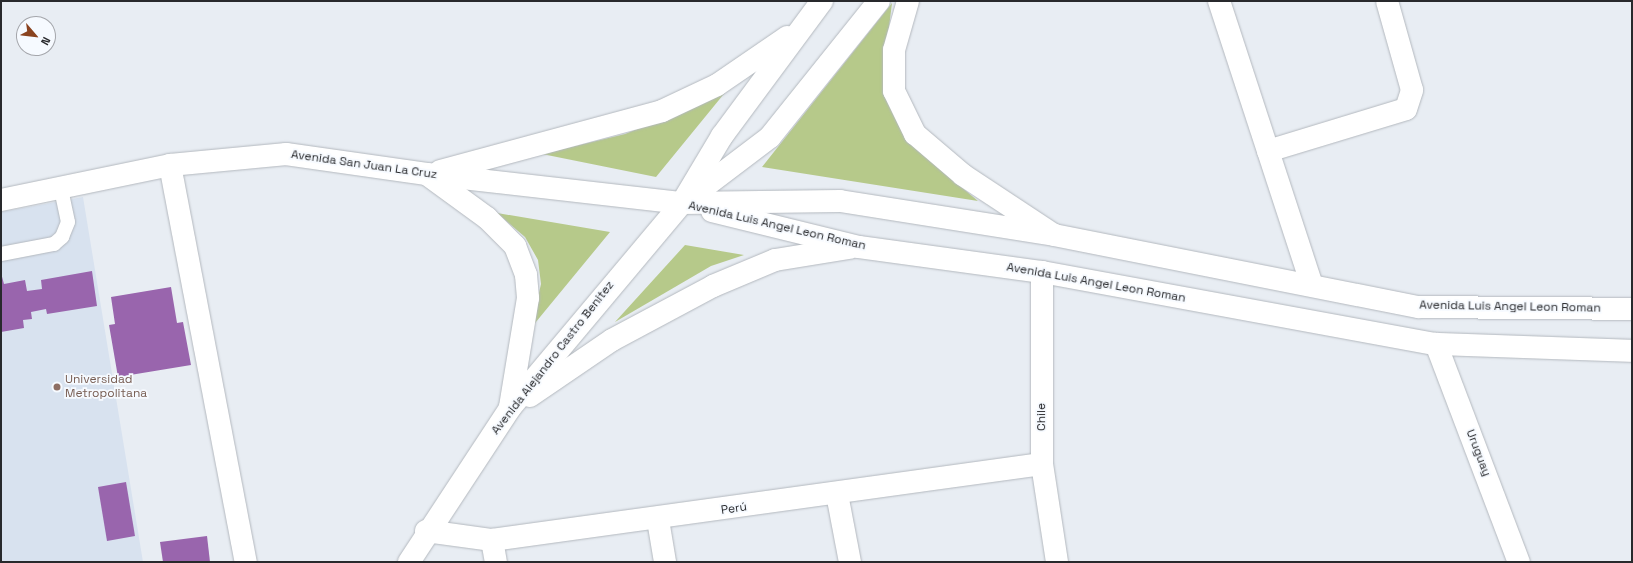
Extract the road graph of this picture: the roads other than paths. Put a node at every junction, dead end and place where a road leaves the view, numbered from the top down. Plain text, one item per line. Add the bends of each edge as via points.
1 (822, 1) edge
2 (879, 1) edge
3 (908, 1) edge
4 (1219, 1) edge
5 (1387, 1) edge
6 (807, 22) junction
7 (1268, 150) junction
8 (170, 165) junction
9 (427, 174) junction
10 (61, 188) junction
11 (1, 200) edge
12 (682, 203) junction
13 (1054, 235) junction
14 (859, 247) junction
15 (1, 254) edge
16 (1042, 272) junction
17 (1312, 285) junction
18 (1632, 309) edge
19 (1436, 344) junction
20 (1632, 351) edge
21 (510, 408) junction
22 (1042, 464) junction
23 (837, 494) junction
24 (658, 520) junction
25 (426, 531) junction
26 (492, 540) junction
27 (246, 562) edge
28 (409, 562) edge
29 (496, 562) edge
30 (665, 562) edge
31 (850, 562) edge
32 (1057, 562) edge
33 (1519, 562) edge

1 - 6 street, Avenida Alejandro Castro Benitez
2 - 12 street, Avenida Alejandro Castro Benitez via 770,137
3 - 13 street via 894,50 894,91 915,134 963,175
4 - 7 street
5 - 7 street via 1412,90 1406,109
6 - 9 street via 717,86 662,111
6 - 12 street, Avenida Alejandro Castro Benitez via 722,136
7 - 17 street
8 - 9 street, Avenida San Juan La Cruz via 286,154
8 - 10 street, Avenida San Juan La Cruz
8 - 27 street
9 - 12 street, Avenida San Juan La Cruz
9 - 21 street via 487,218 515,246 526,275 528,298
10 - 11 street, Avenida San Juan La Cruz
10 - 15 lane via 68,222 62,237 54,244
12 - 13 street, Avenida Luis Angel Leon Roman via 840,201
12 - 14 street, Avenida Luis Angel Leon Roman
12 - 21 street, Avenida Alejandro Castro Benitez
13 - 17 street, Avenida Luis Angel Leon Roman
14 - 16 street, Avenida Luis Angel Leon Roman
14 - 21 street via 775,260 713,286 612,340
16 - 19 street, Avenida Luis Angel Leon Roman
16 - 22 street, Chile
17 - 18 street, Avenida Luis Angel Leon Roman via 1419,307
19 - 20 street, Avenida Luis Angel Leon Roman
19 - 33 street, Uruguay
21 - 25 street, Avenida Alejandro Castro Benitez
22 - 23 street, Perú
22 - 32 street, Chile
23 - 24 street, Perú
23 - 31 street
24 - 26 street, Perú
24 - 30 street
25 - 26 street, Perú
25 - 28 street, Avenida Alejandro Castro Benitez
26 - 29 street

